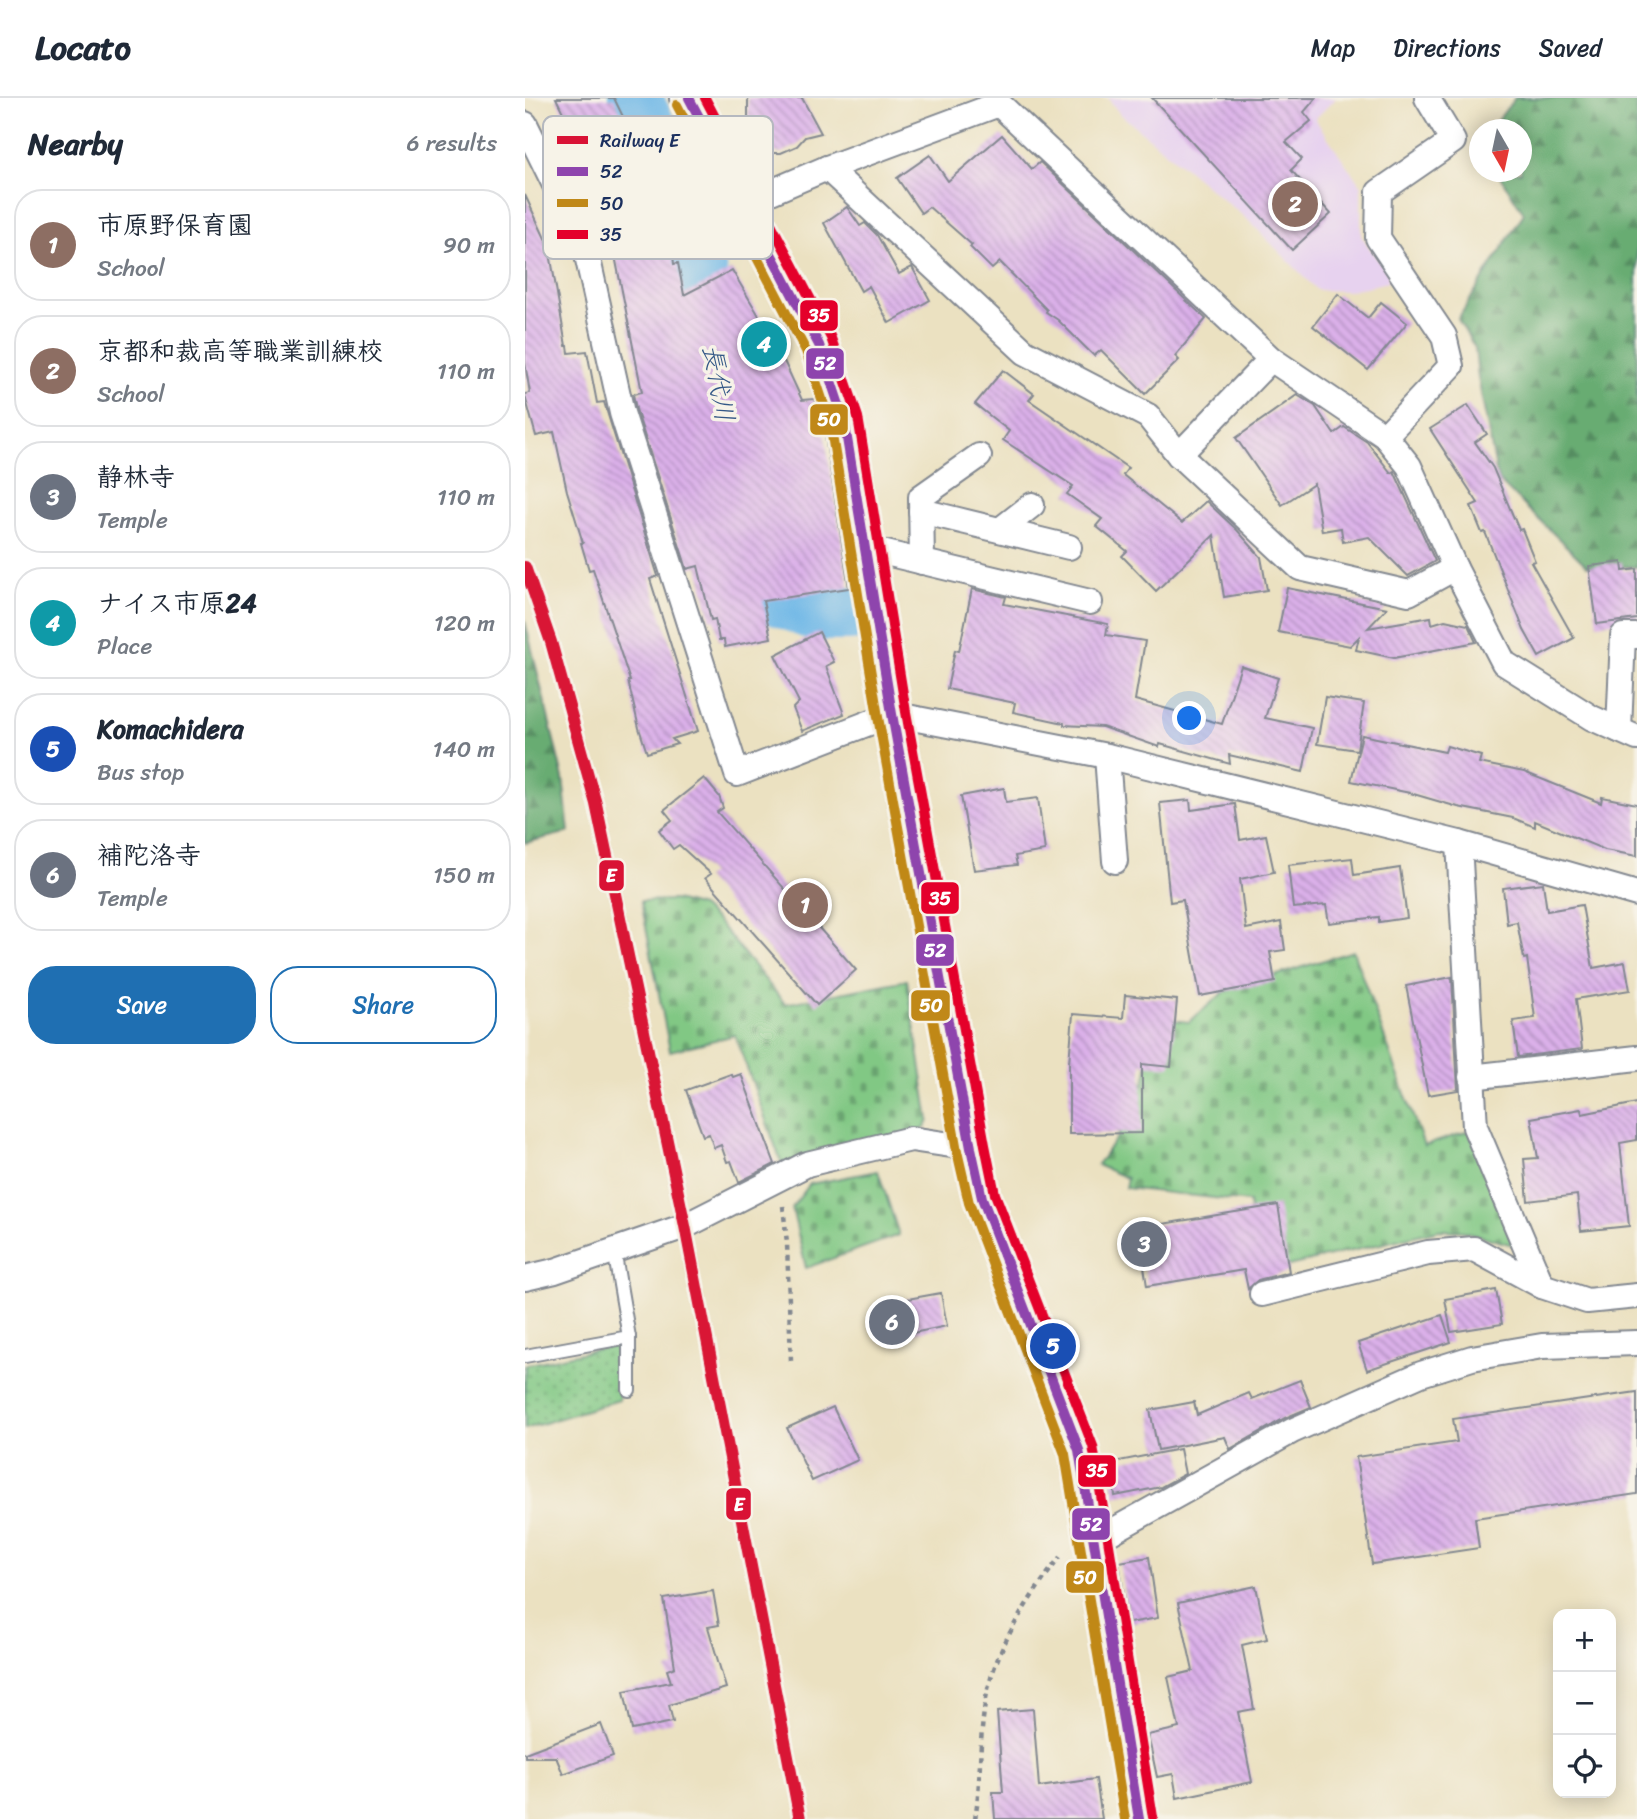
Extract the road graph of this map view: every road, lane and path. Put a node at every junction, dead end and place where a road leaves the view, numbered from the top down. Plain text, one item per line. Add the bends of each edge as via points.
1 (689, 98) edge
2 (1427, 98) edge
3 (698, 116) edge
4 (525, 124) edge
5 (543, 161) edge
6 (827, 168) junction
7 (773, 191) edge
8 (588, 259) edge
9 (773, 259) edge
10 (1271, 359) junction
11 (1385, 436) junction
12 (1179, 455) junction
13 (979, 456) dead end
14 (1032, 505) dead end
15 (921, 511) junction
16 (1000, 530) junction
17 (1069, 547) dead end
18 (865, 548) junction
19 (922, 562) junction
20 (1455, 568) junction
21 (1090, 602) dead end
22 (1637, 636) edge
23 (892, 714) junction
24 (1628, 734) edge
25 (1107, 756) junction
26 (1459, 843) junction
27 (1115, 861) dead end
28 (1637, 894) edge
29 (1637, 1058) edge
30 (1471, 1077) junction
31 (971, 1148) junction
32 (780, 1177) junction
33 (614, 1251) junction
34 (525, 1278) edge
35 (1542, 1286) junction
36 (1262, 1294) dead end
37 (1637, 1296) edge
38 (629, 1337) junction
39 (1637, 1343) edge
40 (525, 1356) edge
41 (791, 1361) dead end
42 (629, 1390) dead end
43 (1091, 1531) junction
44 (975, 1819) edge
45 (1139, 1819) edge

1 - 3 main road
2 - 11 street via 1453,141 1379,192 1378,238 1444,336 1451,366
4 - 5 street
6 - 7 street
6 - 10 street via 999,104
6 - 12 street via 1025,352 1147,416
8 - 23 street via 622,413 737,774
9 - 18 main road via 819,345 844,420
10 - 11 street
10 - 12 street
11 - 20 street via 1409,466
12 - 20 street via 1300,568 1409,593
13 - 15 street via 921,496
14 - 16 street
15 - 16 street
15 - 19 street
16 - 17 street
18 - 19 street
18 - 23 main road
19 - 21 street
20 - 24 street via 1504,663 1592,718
22 - 24 street via 1623,636
23 - 25 street
23 - 31 main road
25 - 26 street
25 - 27 street
26 - 28 street
26 - 30 street
29 - 30 street
30 - 35 street via 1475,1127
31 - 32 street via 911,1139 807,1164
31 - 43 main road via 982,1198 1079,1450
32 - 33 street via 685,1226
32 - 41 path
33 - 34 street
33 - 38 lane
35 - 36 street via 1474,1249 1428,1252
35 - 37 street via 1587,1301
38 - 40 lane
38 - 42 lane
39 - 43 street via 1542,1346 1472,1358 1421,1374 1292,1431
43 - 44 path via 1028,1599 992,1674 983,1710
43 - 45 main road

